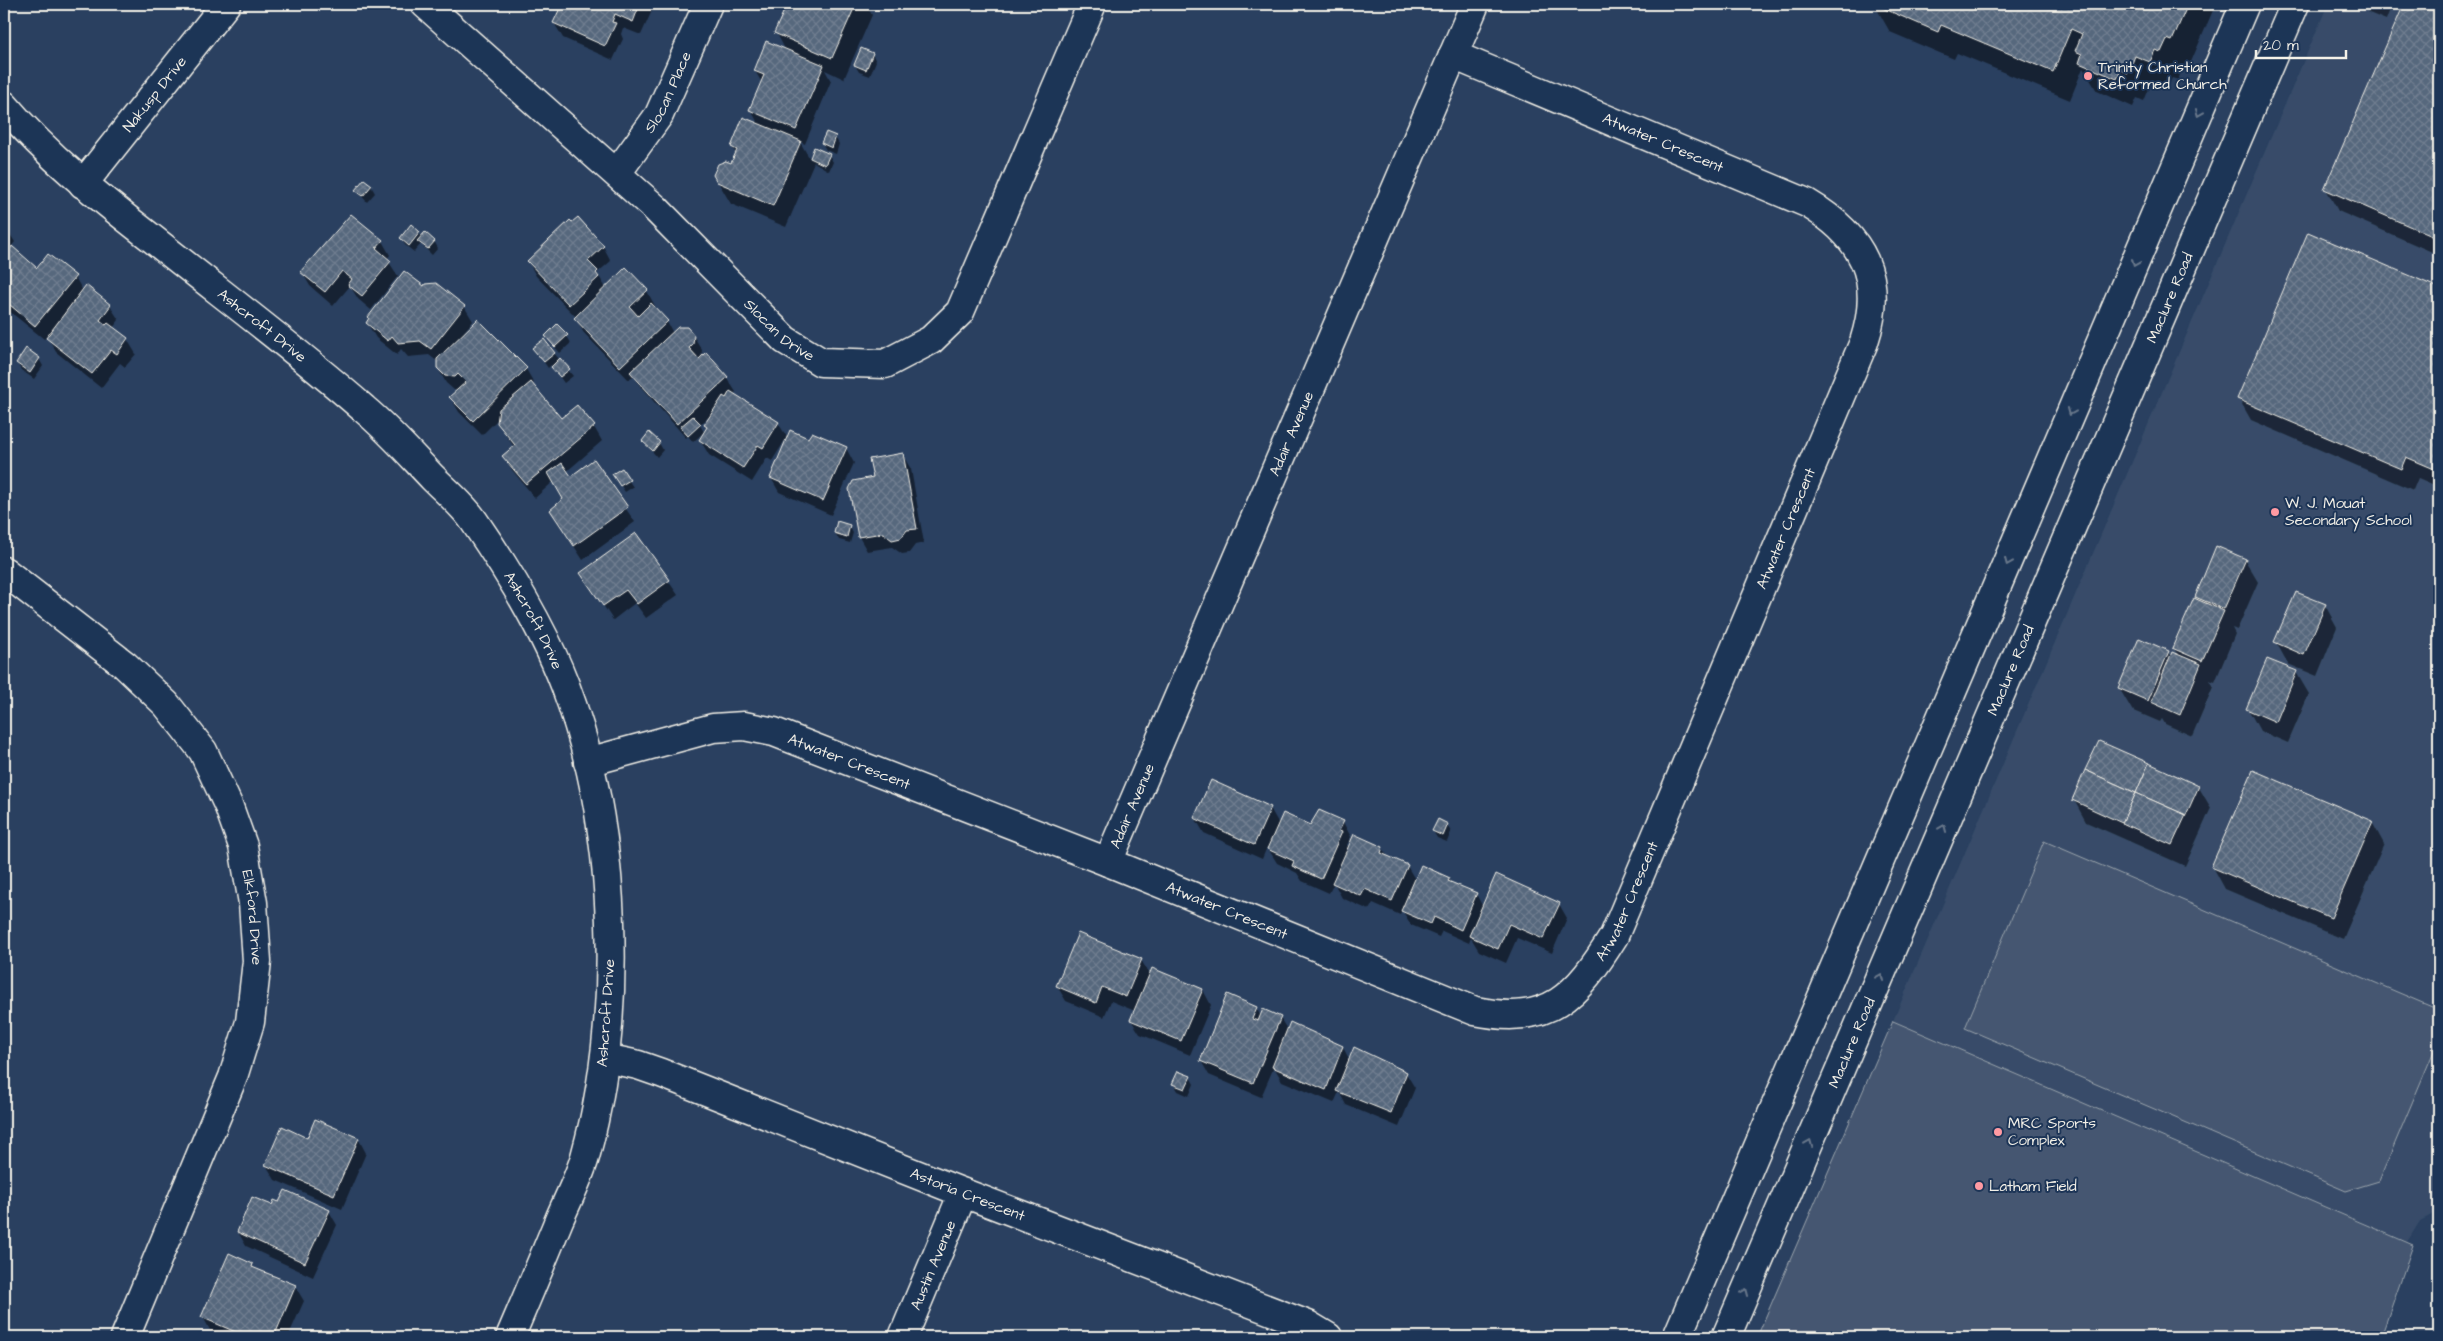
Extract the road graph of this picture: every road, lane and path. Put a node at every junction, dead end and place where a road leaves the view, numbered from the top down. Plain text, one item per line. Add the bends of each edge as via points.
1 (226, 4) edge
2 (425, 4) edge
3 (708, 4) edge
4 (1092, 4) edge
5 (1475, 4) edge
6 (2245, 4) edge
7 (2295, 4) edge
8 (1453, 54) junction
9 (4, 105) edge
10 (617, 173) junction
11 (83, 184) junction
12 (4, 571) edge
13 (588, 762) junction
14 (1108, 862) junction
15 (605, 1058) junction
16 (963, 1193) junction
17 (125, 1337) edge
18 (510, 1337) edge
19 (903, 1337) edge
20 (1328, 1337) edge
21 (1677, 1337) edge
22 (1726, 1337) edge

1 - 11 street, Nakusp Drive
2 - 10 street, Slocan Drive
3 - 10 street, Slocan Place via 659,115
4 - 10 street, Slocan Drive via 960,312 931,340 885,364 821,362 785,340
5 - 8 street, Adair Avenue
6 -> 21 street
22 -> 7 street, Maclure Road
8 - 14 street, Adair Avenue
8 - 14 street, Atwater Crescent via 1807,203 1832,218 1856,243 1867,267 1873,292 1871,320 1864,342 1618,927 1598,962 1566,997 1543,1011 1502,1017 1475,1011
9 - 11 street, Ashcroft Drive via 38,144
11 - 13 street, Ashcroft Drive via 367,411 472,518 532,614 565,685
12 - 17 street, Elkford Drive via 125,665 166,704 203,752 229,807 242,846 252,903 257,961 250,1022 233,1077
13 - 14 street, Atwater Crescent via 714,728 744,726 774,732
13 - 15 street, Ashcroft Drive via 604,852 610,928 611,988
15 - 16 street, Astoria Crescent via 661,1073
15 - 18 street, Ashcroft Drive via 584,1162
16 - 19 street, Austin Avenue
16 - 20 street, Astoria Crescent via 1308,1325

